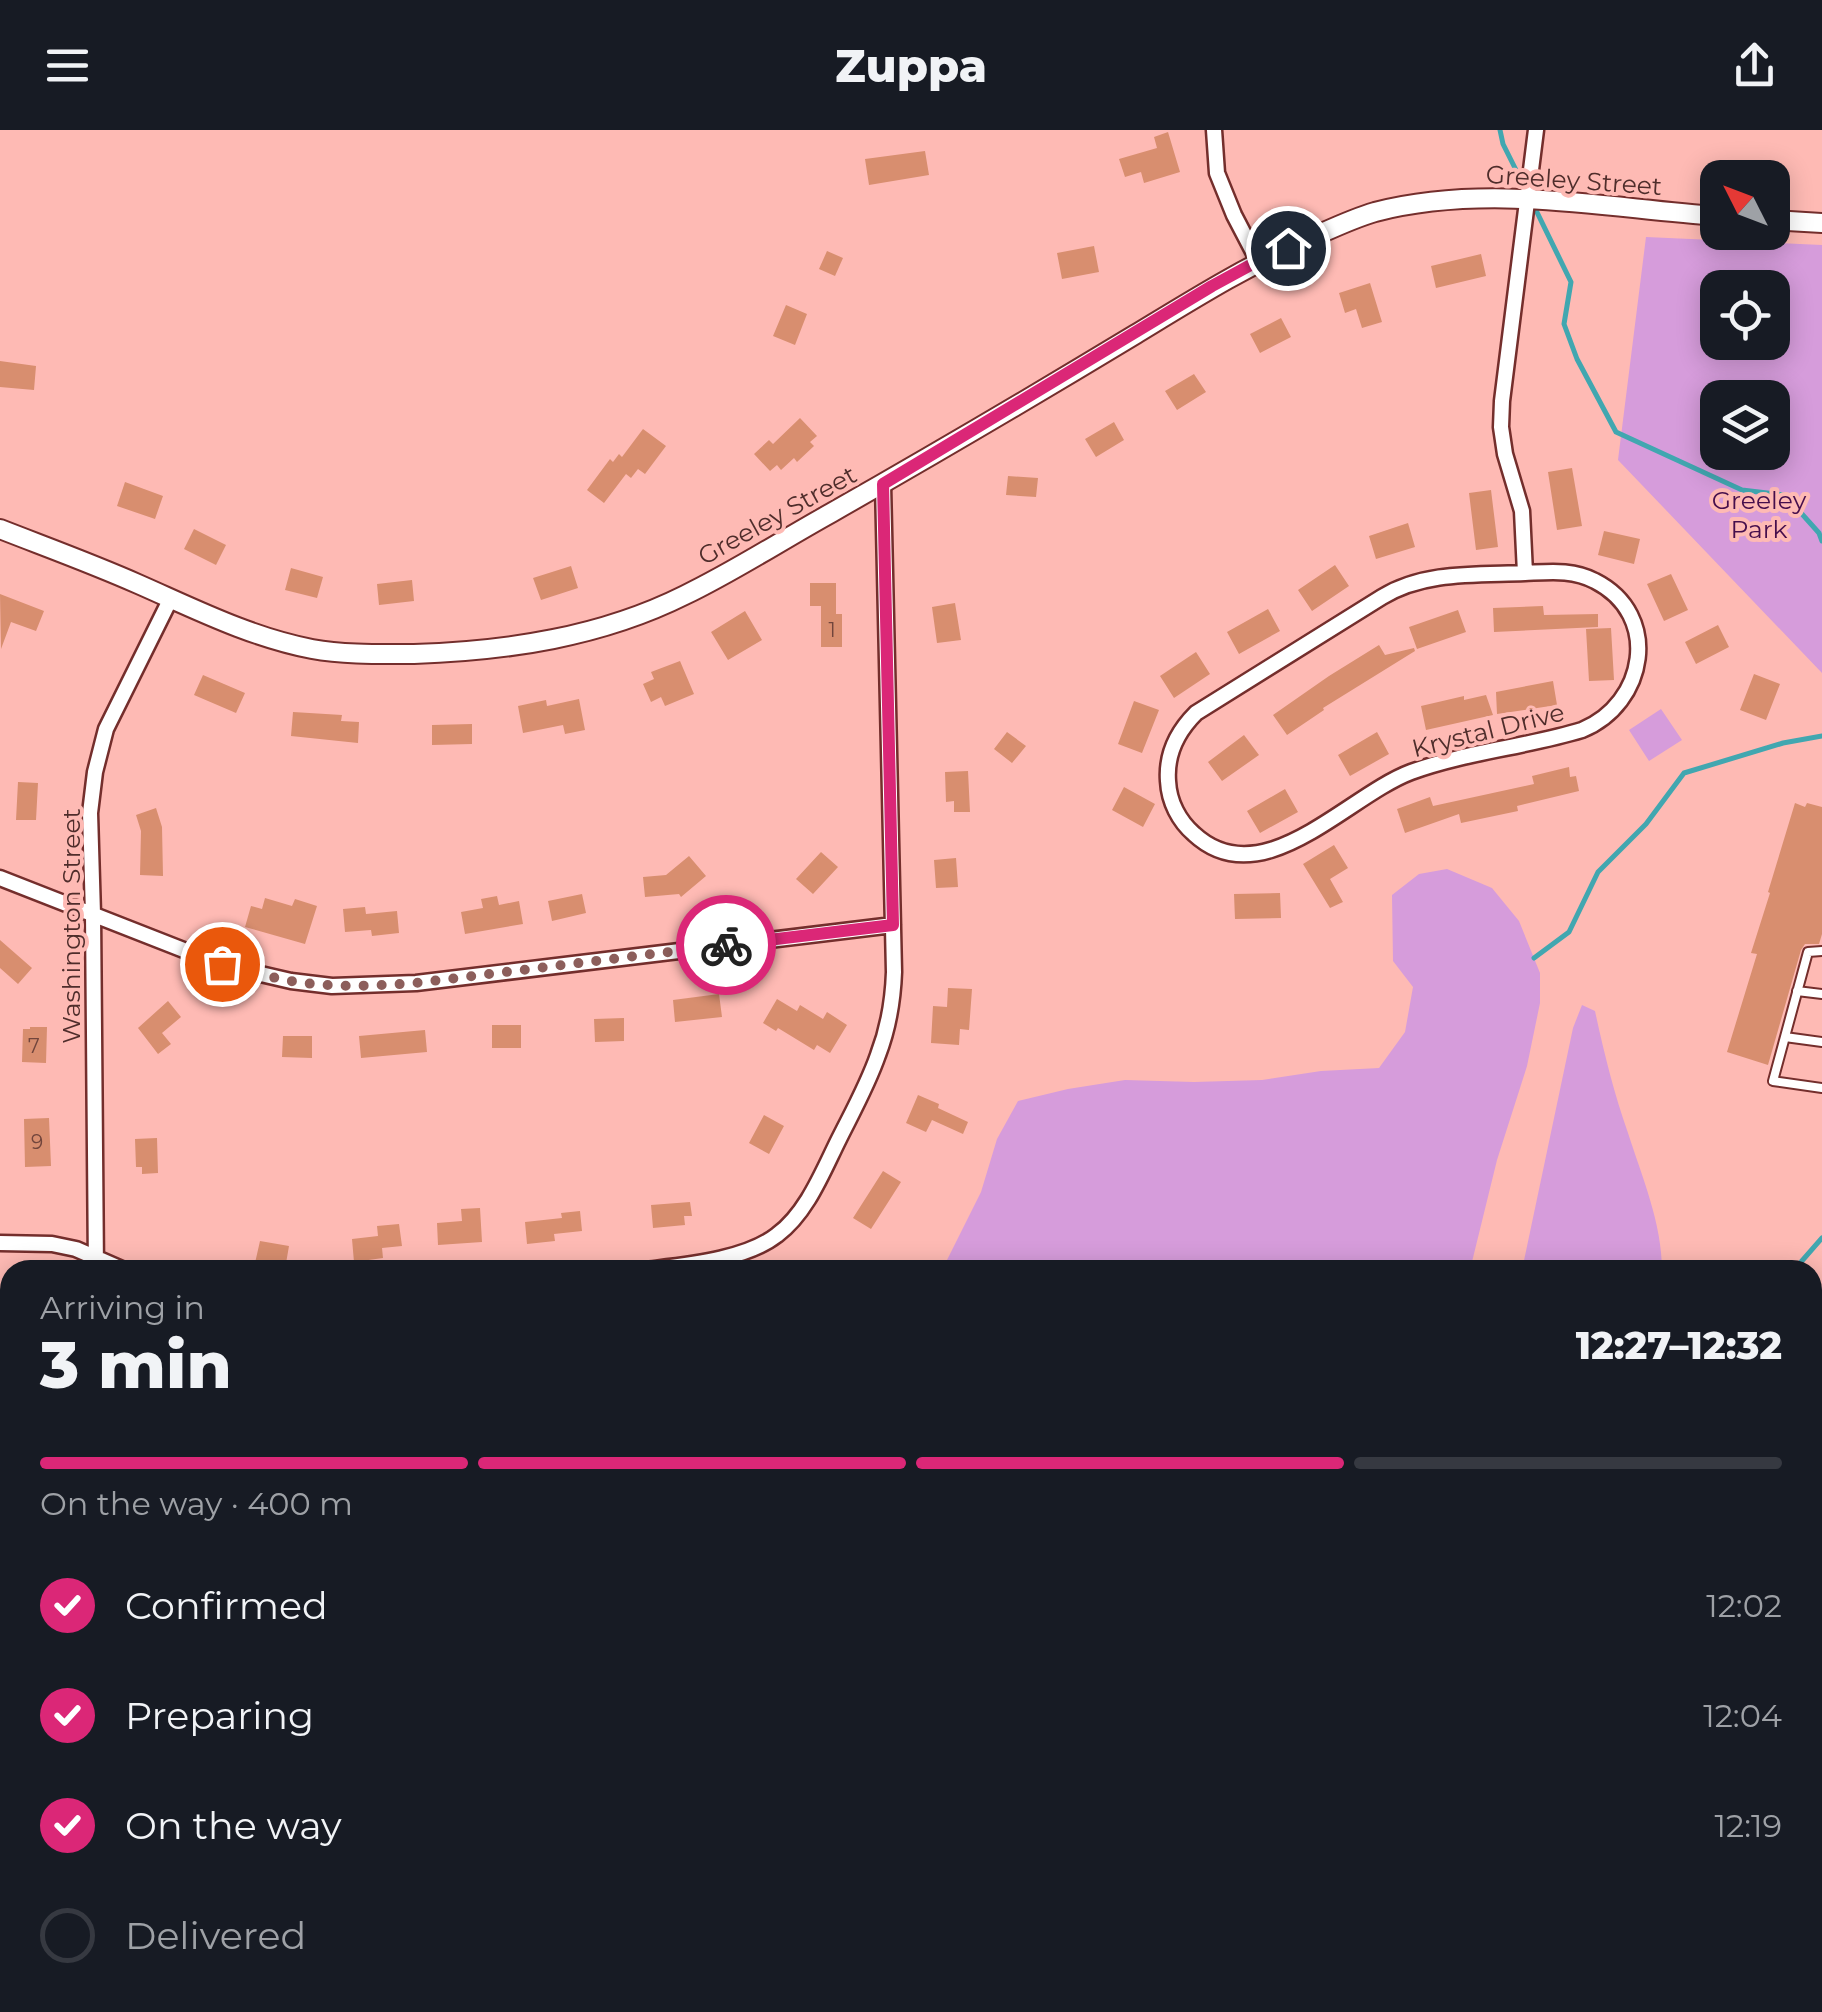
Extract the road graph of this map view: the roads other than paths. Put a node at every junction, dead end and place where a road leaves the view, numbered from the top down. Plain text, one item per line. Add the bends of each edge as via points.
1 (1214, 130) edge
2 (1536, 130) edge
3 (1529, 198) junction
4 (1700, 214) edge
5 (1790, 221) edge
6 (1822, 223) edge
7 (1258, 261) junction
8 (883, 484) junction
9 (0, 529) edge
10 (1525, 573) junction
11 (171, 598) junction
12 (0, 878) edge
13 (93, 914) junction
14 (893, 925) junction
15 (1822, 952) edge
16 (1797, 991) junction
17 (1822, 994) edge
18 (1785, 1036) junction
19 (1822, 1042) edge
20 (1822, 1088) edge
21 (0, 1244) edge
22 (91, 1260) edge
23 (96, 1260) edge
24 (707, 1260) edge

1 - 7 street via 1218,173
2 - 3 street
3 - 4 street, Greeley Street
3 - 7 street, Greeley Street via 1386,210
3 - 10 street via 1501,427 1522,512
5 - 6 street
7 - 8 street, Greeley Street
8 - 11 street, Greeley Street via 648,612 523,644 400,654 314,649 228,624
8 - 14 street
9 - 11 street, Greeley Street
10 - 10 street, Krystal Drive via 1432,578 1397,588 1196,713 1174,742 1168,765 1168,789 1182,822 1220,850 1267,853 1399,777 1604,719 1628,693 1636,670 1638,647 1628,613 1594,580 1572,572
11 - 13 street, Washington Street via 106,729 95,772
12 - 13 street
13 - 14 street via 222,964 332,986 416,983
13 - 23 street, Washington Street
14 - 24 street via 893,993 879,1054 816,1184 779,1234
15 - 16 lane via 1808,952
16 - 17 lane
16 - 18 lane
18 - 19 lane
18 - 20 lane via 1774,1081
21 - 22 street via 52,1244

